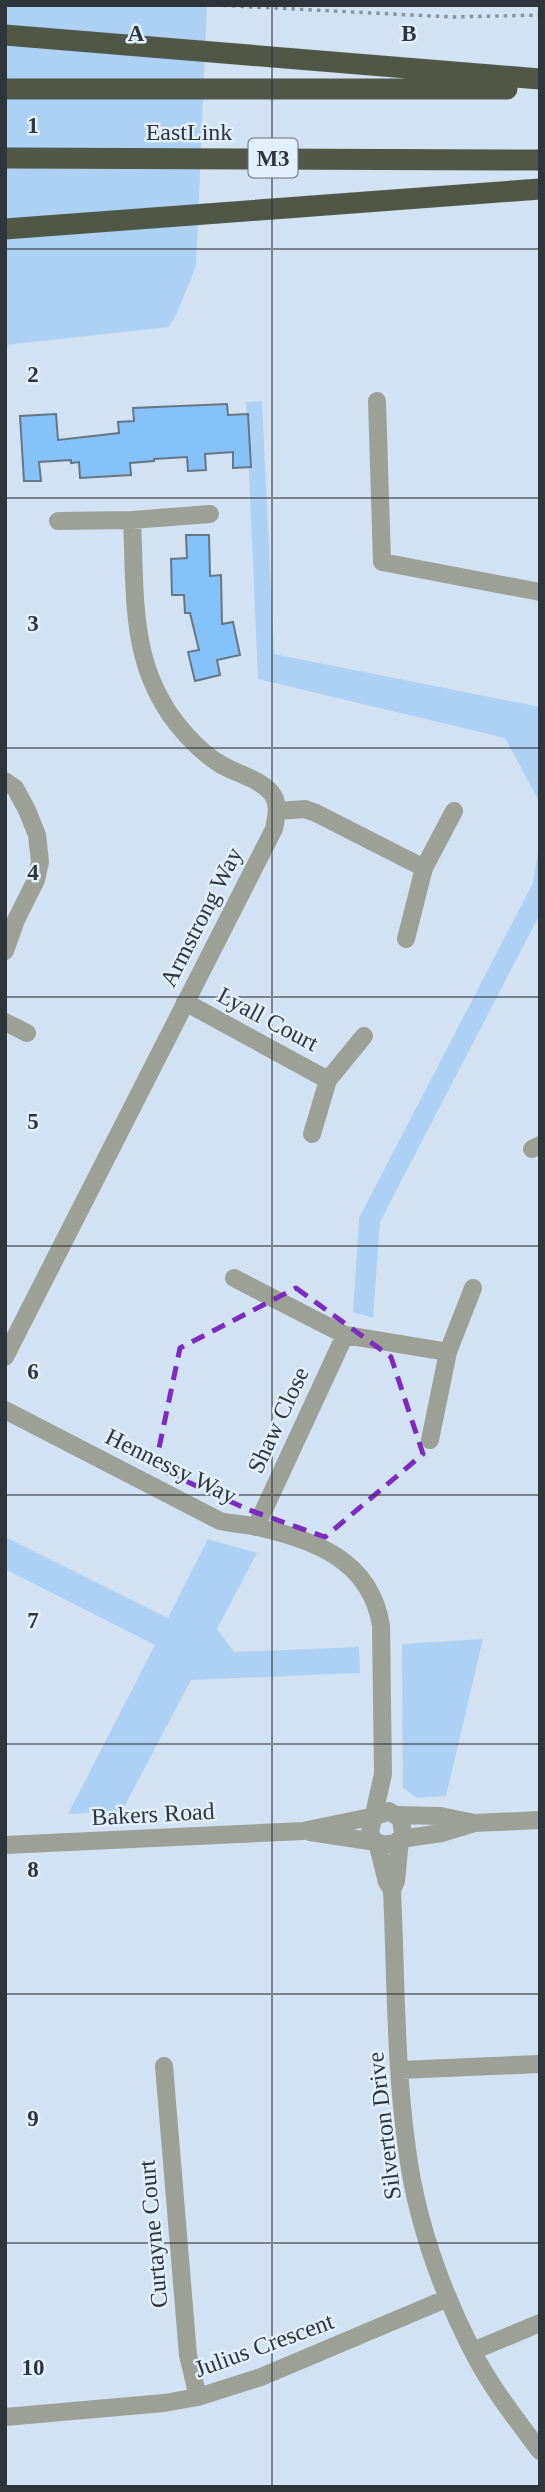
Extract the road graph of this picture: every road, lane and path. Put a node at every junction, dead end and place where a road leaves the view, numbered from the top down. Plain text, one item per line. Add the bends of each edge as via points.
1 (215, 5) edge
2 (540, 15) edge
3 (5, 35) edge
4 (540, 79) edge
5 (540, 88) edge
6 (5, 89) edge
7 (5, 158) edge
8 (540, 160) edge
9 (540, 188) edge
10 (5, 229) edge
11 (377, 401) dead end
12 (210, 514) dead end
13 (132, 520) junction
14 (58, 521) dead end
15 (540, 592) edge
16 (5, 781) edge
17 (277, 811) junction
18 (454, 811) dead end
19 (424, 868) junction
20 (406, 939) dead end
21 (5, 951) edge
22 (185, 1002) junction
23 (5, 1022) edge
24 (27, 1033) dead end
25 (364, 1036) dead end
26 (328, 1080) junction
27 (312, 1134) dead end
28 (234, 1278) dead end
29 (473, 1288) dead end
30 (345, 1335) junction
31 (448, 1352) junction
32 (5, 1356) edge
33 (5, 1410) edge
34 (430, 1440) dead end
35 (256, 1527) junction
36 (383, 1774) junction
37 (398, 1815) junction
38 (375, 1816) junction
39 (540, 1820) edge
40 (475, 1823) junction
41 (303, 1831) junction
42 (400, 1839) junction
43 (377, 1842) junction
44 (5, 1846) edge
45 (392, 1890) junction
46 (540, 2064) edge
47 (164, 2066) dead end
48 (400, 2070) junction
49 (448, 2298) junction
50 (540, 2323) edge
51 (472, 2351) junction
52 (198, 2397) junction
53 (5, 2417) edge
54 (540, 2451) edge

1 - 2 path via 452,17
3 - 4 highway
5 - 6 highway, EastLink
7 - 8 highway, EastLink / M3
9 - 10 highway
11 - 15 street via 382,562
12 - 13 street
13 - 14 street
13 - 17 street via 137,633 154,688 195,745 267,788
16 - 21 street via 15,788 27,810 37,835 40,862
17 - 19 street via 316,813
17 - 22 street, Armstrong Way via 274,828
18 - 19 street
19 - 20 street
22 - 26 street, Lyall Court
22 - 32 street, Armstrong Way
23 - 24 street
25 - 26 street, Lyall Court
26 - 27 street, Lyall Court
28 - 30 street
29 - 31 street
30 - 31 street
30 - 35 street, Shaw Close
31 - 34 street
33 - 35 street, Hennessy Way via 220,1521
35 - 36 street, Hennessy Way via 315,1544 350,1566 364,1582 381,1626
36 - 37 street, Hennessy Way
36 - 38 street, Hennessy Way
37 - 38 street via 384,1811
37 - 40 street
37 - 42 street via 404,1829
38 - 41 street, Bakers Road
38 - 43 street via 370,1832
39 - 40 street
40 - 42 street
41 - 43 street, Bakers Road
41 - 44 street, Bakers Road
42 - 43 street via 386,1846
42 - 45 street, Silverton Drive
43 - 45 street, Silverton Drive
45 - 48 street, Silverton Drive
46 - 48 street
47 - 52 street, Curtayne Court via 188,2354
48 - 49 street, Silverton Drive via 412,2181
49 - 51 street, Silverton Drive
49 - 52 street, Julius Crescent via 261,2377
50 - 51 street
51 - 54 street, Silverton Drive
52 - 53 street, Julius Crescent

